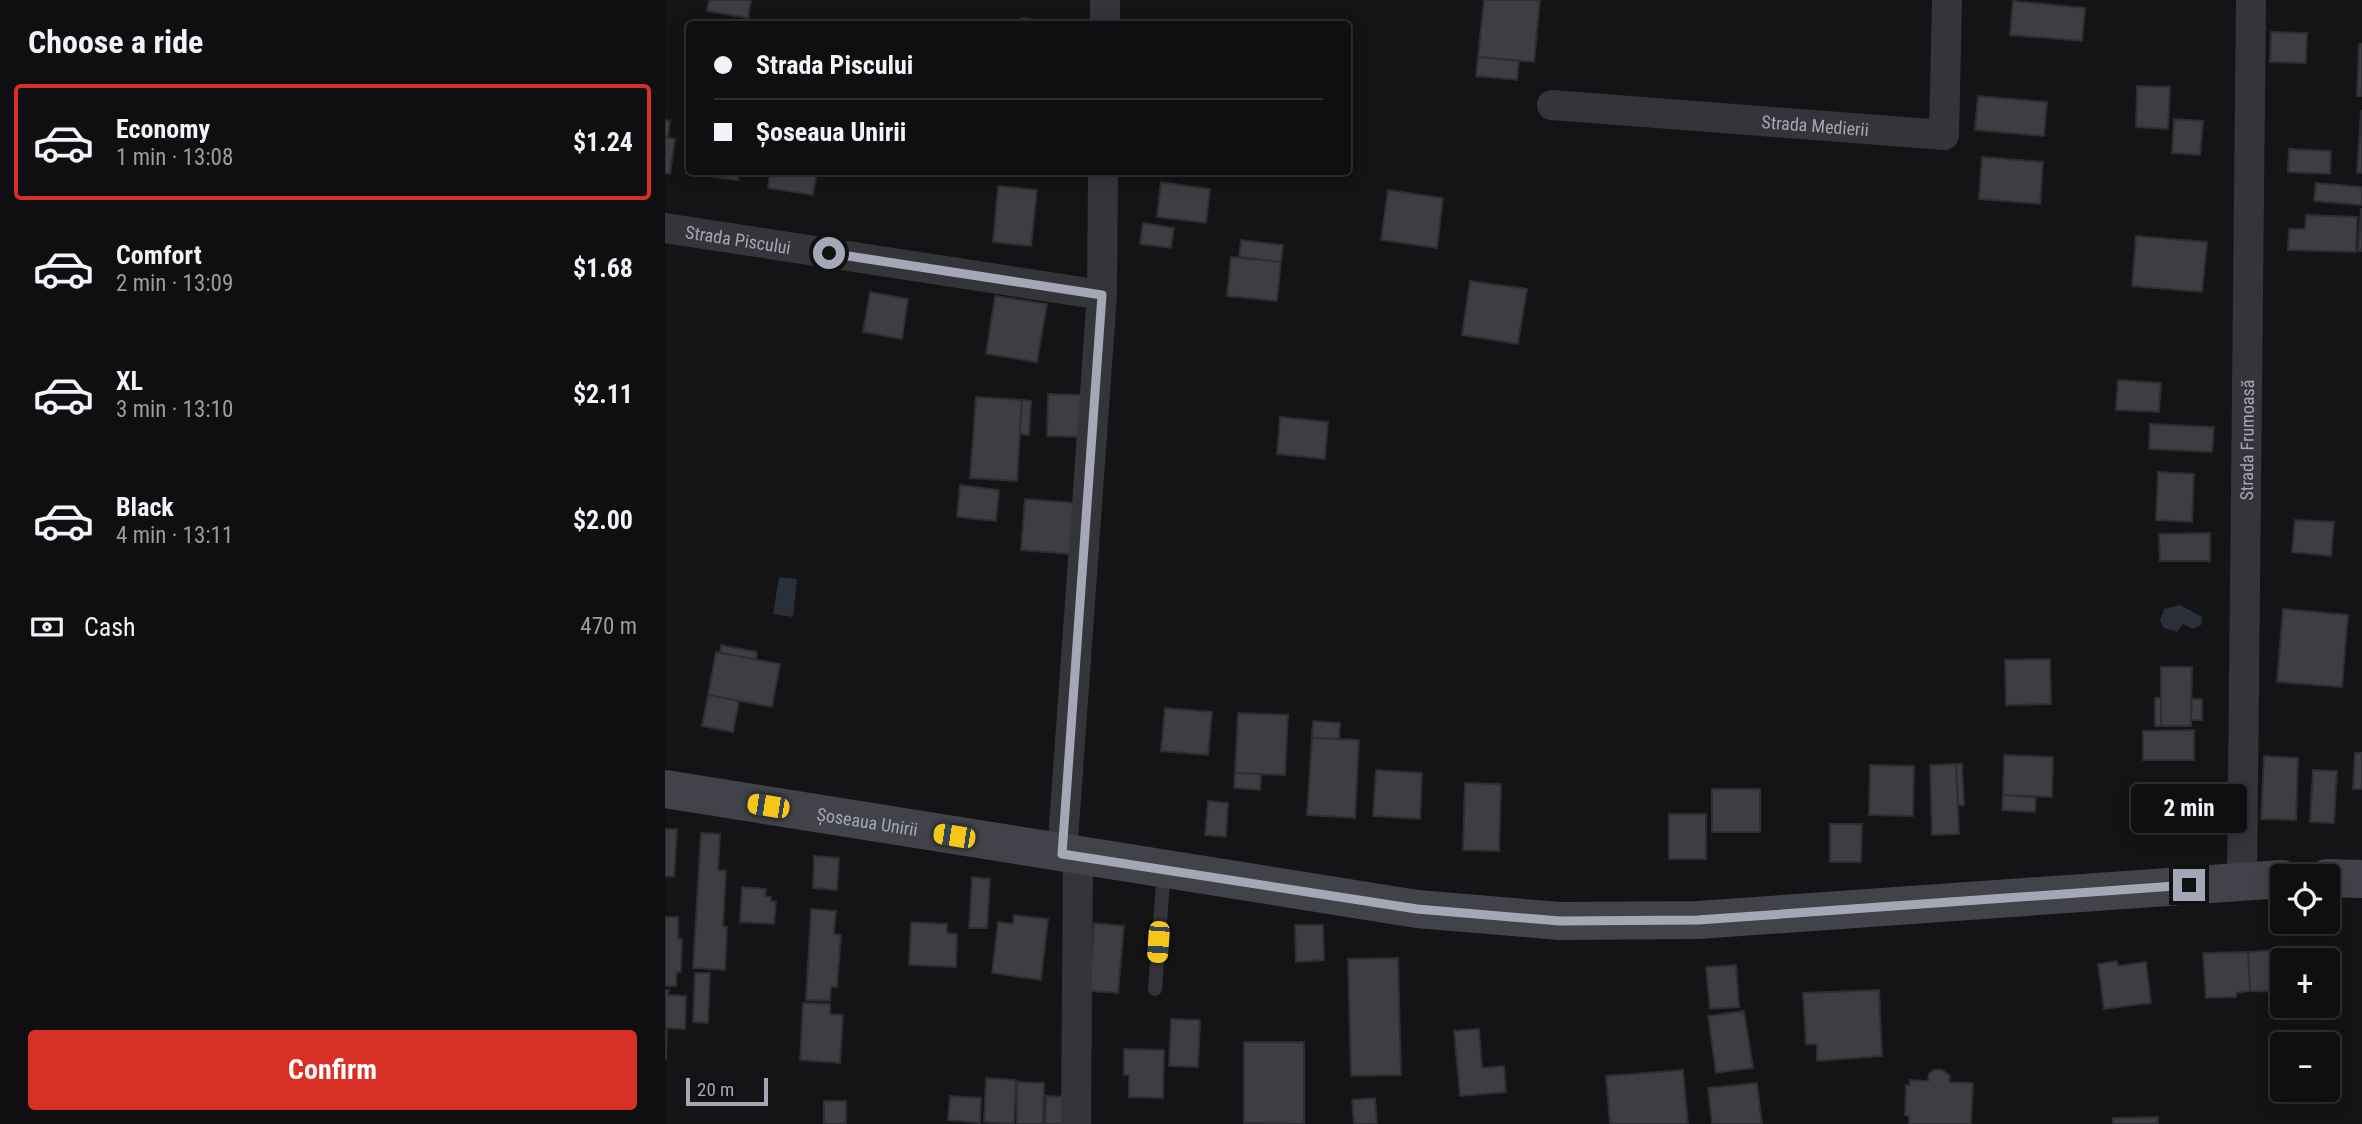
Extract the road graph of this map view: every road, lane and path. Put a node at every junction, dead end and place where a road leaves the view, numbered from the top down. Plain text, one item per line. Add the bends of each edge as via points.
1 (1105, 0) edge
2 (1947, 0) edge
3 (2251, 0) edge
4 (1105, 21) edge
5 (1552, 104) dead end
6 (1103, 175) edge
7 (665, 228) edge
8 (1102, 295) junction
9 (665, 789) edge
10 (1070, 855) junction
11 (1164, 870) junction
12 (2340, 878) edge
13 (2362, 879) edge
14 (2270, 880) edge
15 (2242, 881) junction
16 (1154, 989) dead end
17 (1076, 1124) edge

1 - 4 street
2 - 5 street, Strada Medierii via 1944,135
3 - 15 street, Strada Frumoasă
6 - 8 street
7 - 8 street, Strada Piscului
8 - 10 street
9 - 10 main road, Șoseaua Unirii
10 - 11 main road, Șoseaua Unirii
10 - 17 street
11 - 15 main road, Șoseaua Unirii via 1417,909 1623,922
11 - 16 lane
12 - 13 main road
14 - 15 main road, Șoseaua Unirii

